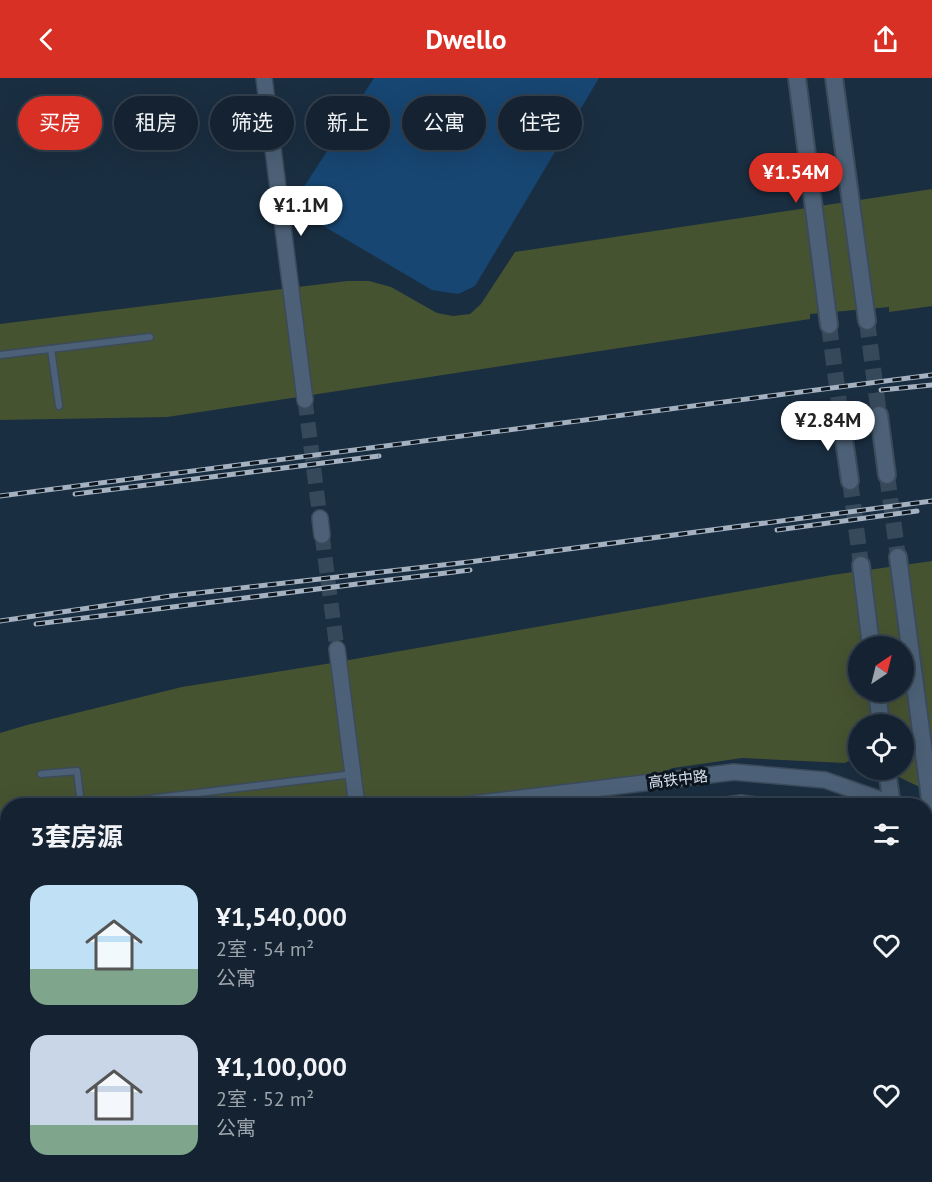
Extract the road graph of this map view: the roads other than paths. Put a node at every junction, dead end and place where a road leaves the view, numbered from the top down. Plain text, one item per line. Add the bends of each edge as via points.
1 (264, 78) edge
2 (797, 78) edge
3 (834, 78) edge
4 (867, 321) tunnel mouth
5 (829, 325) tunnel mouth
6 (150, 337) dead end
7 (51, 349) junction
8 (0, 355) edge
9 (305, 400) tunnel mouth
10 (59, 406) dead end
11 (879, 415) tunnel mouth
12 (841, 418) tunnel mouth
13 (887, 475) tunnel mouth
14 (849, 481) tunnel mouth
15 (320, 518) tunnel mouth
16 (322, 536) tunnel mouth
17 (898, 557) tunnel mouth
18 (861, 565) tunnel mouth
19 (870, 636) edge
20 (337, 650) tunnel mouth
21 (41, 774) dead end
22 (353, 774) junction
23 (889, 780) edge
24 (80, 798) edge
25 (157, 798) edge
26 (356, 798) edge
27 (520, 798) edge
28 (875, 798) edge
29 (893, 798) edge
30 (930, 798) edge

1 - 9 street
2 - 5 main road
3 - 4 main road
6 - 7 lane
7 - 8 lane
7 - 10 lane
11 - 13 main road
12 - 14 main road
15 - 16 street
17 - 30 main road
18 - 19 main road
20 - 22 street
21 - 24 lane via 77,771
22 - 25 lane
22 - 26 street
23 - 29 main road
27 - 28 street, 高铁中路 via 734,772 825,780

